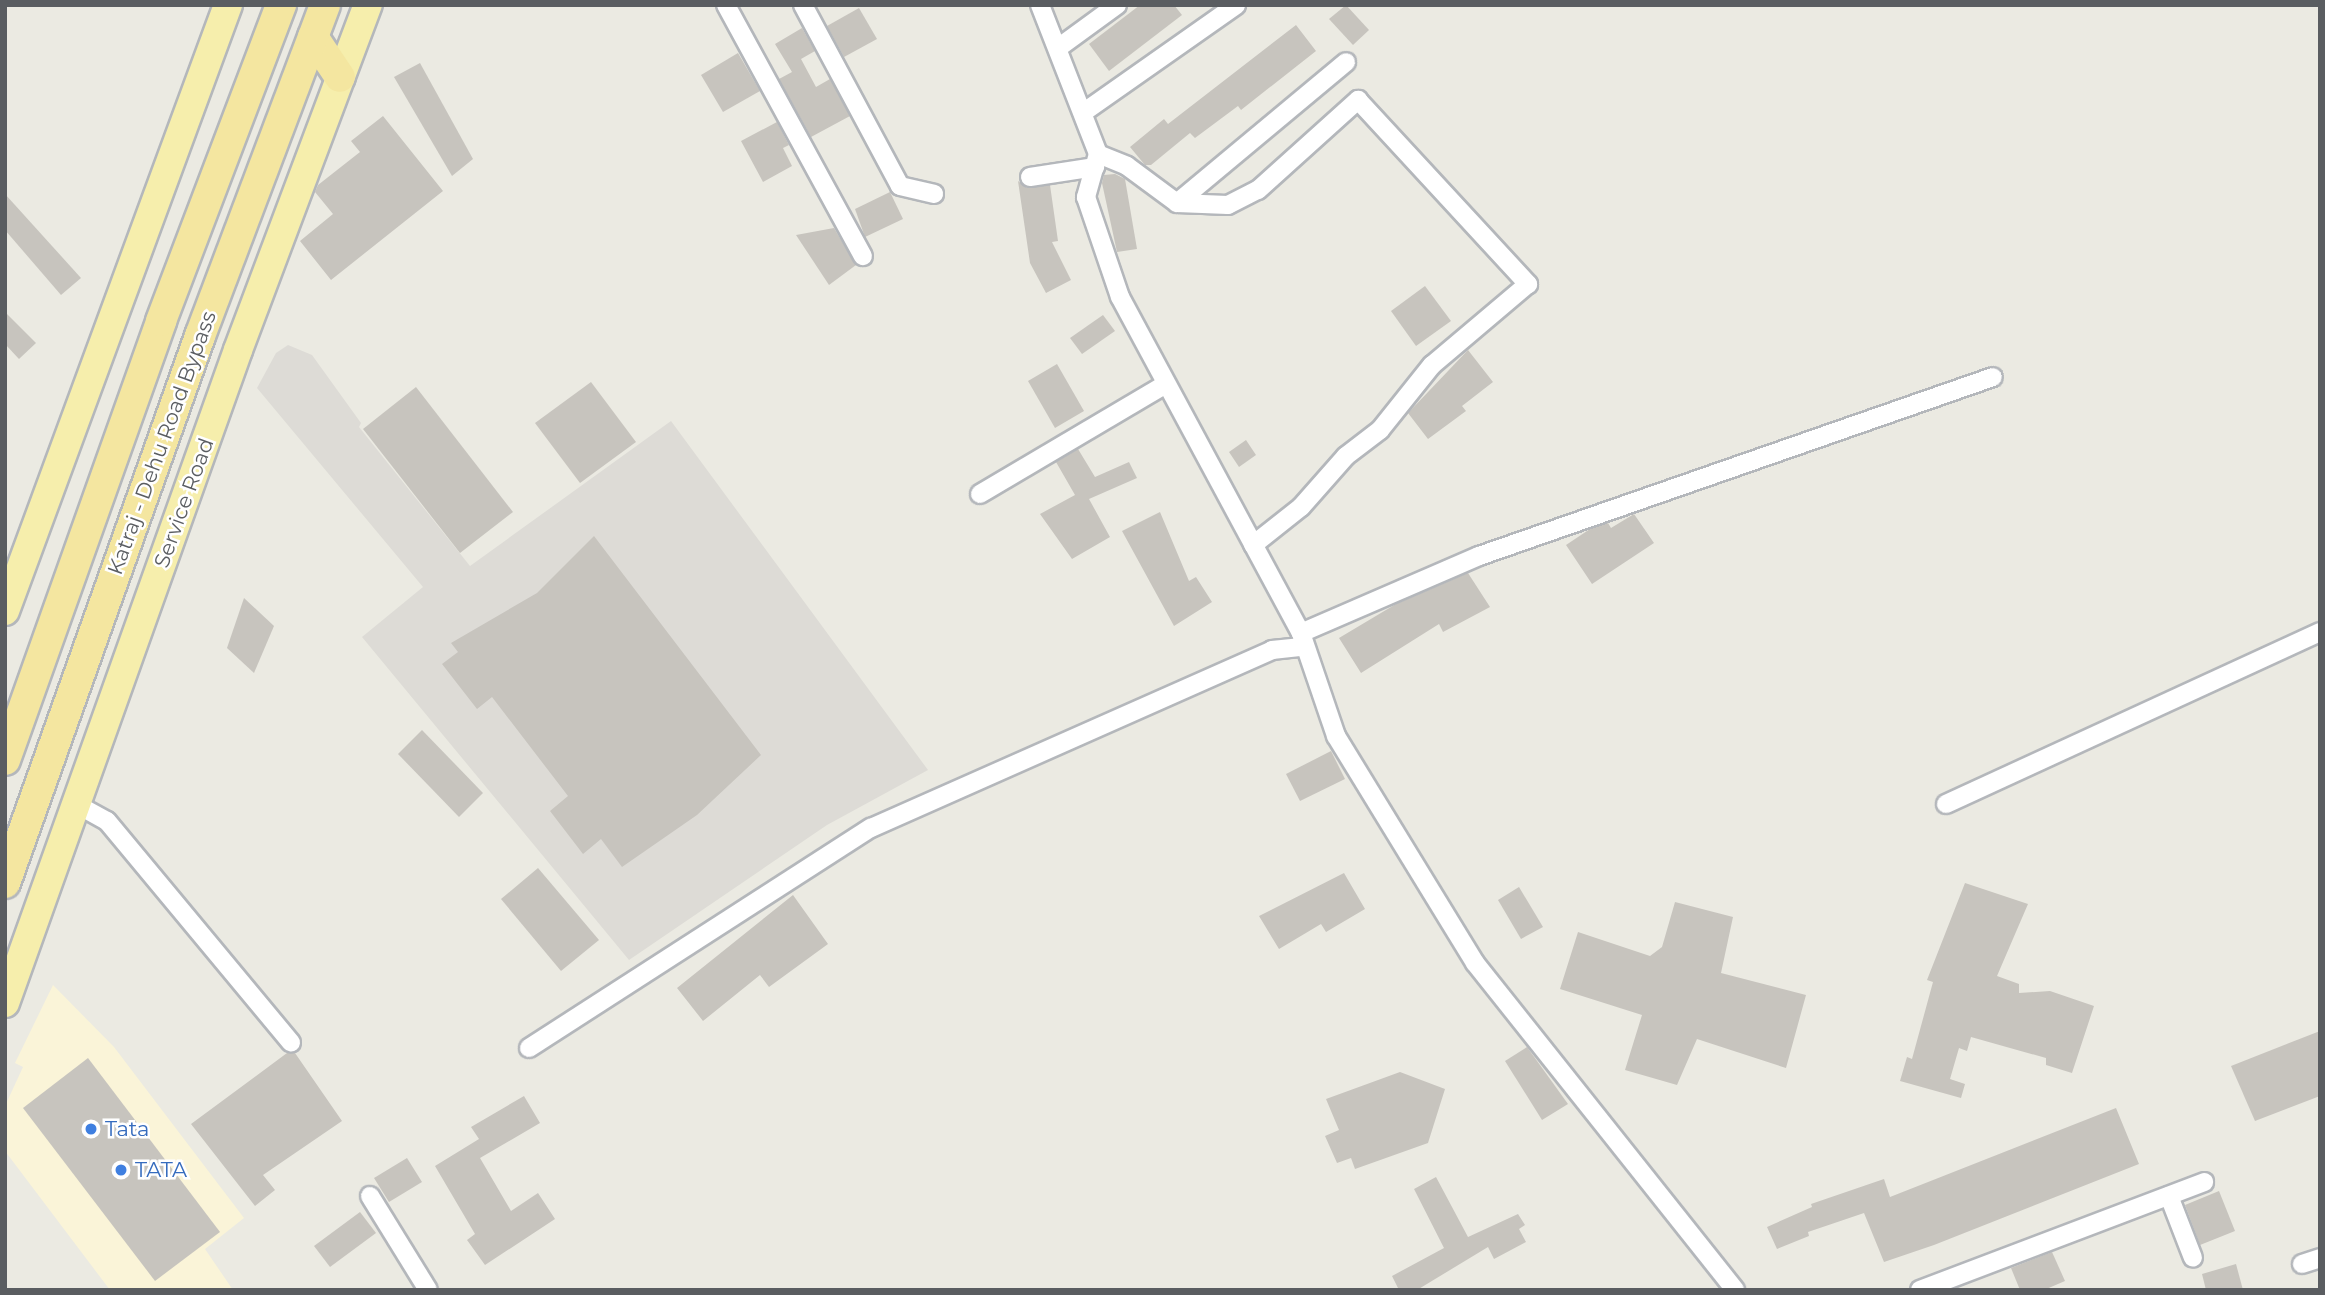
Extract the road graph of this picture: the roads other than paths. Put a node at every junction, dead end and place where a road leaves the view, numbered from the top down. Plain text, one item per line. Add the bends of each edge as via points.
1 (228, 5) edge
2 (281, 5) edge
3 (325, 5) edge
4 (368, 5) edge
5 (726, 5) edge
6 (803, 5) edge
7 (1040, 5) edge
8 (1117, 5) edge
9 (1236, 5) edge
10 (313, 37) junction
11 (1058, 48) junction
12 (1346, 62) dead end
13 (340, 77) junction
14 (1084, 113) junction
15 (1096, 160) junction
16 (1030, 177) dead end
17 (934, 194) dead end
18 (1177, 204) junction
19 (863, 256) dead end
20 (1993, 377) dead end
21 (1166, 384) junction
22 (980, 495) dead end
23 (1253, 545) junction
24 (5, 611) edge
25 (2320, 632) edge
26 (1301, 640) junction
27 (5, 760) edge
28 (76, 804) junction
29 (1946, 804) dead end
30 (5, 883) edge
31 (5, 1003) edge
32 (291, 1043) dead end
33 (530, 1048) dead end
34 (2204, 1182) dead end
35 (370, 1196) dead end
36 (2169, 1196) junction
37 (2193, 1258) dead end
38 (2320, 1258) edge
39 (2302, 1264) dead end
40 (428, 1290) edge
41 (1735, 1290) edge
42 (1920, 1290) edge

1 - 24 main road
2 - 27 highway, Katraj - Dehu Road Bypass
3 - 10 highway, Katraj - Dehu Road Bypass
4 - 13 main road, Service Road
5 - 19 street
6 - 17 street via 900,186
7 - 11 street
8 - 11 street
9 - 14 street
10 - 13 highway
10 - 30 highway, Katraj - Dehu Road Bypass via 195,349
11 - 14 street
12 - 18 street
13 - 28 main road, Service Road
14 - 15 street
15 - 16 street
15 - 18 street via 1127,166
15 - 21 street via 1086,197 1119,297
18 - 23 street via 1228,205 1258,190 1358,100 1528,284 1433,365 1380,430 1346,456 1301,507
20 - 26 street via 1479,556
21 - 22 street
21 - 23 street
23 - 26 street
25 - 29 street
26 - 33 street via 871,828
26 - 41 street via 1336,736 1475,963
28 - 31 main road, Service Road
28 - 32 street via 107,821
34 - 36 street
35 - 40 street
36 - 37 street
36 - 42 street
38 - 39 street

